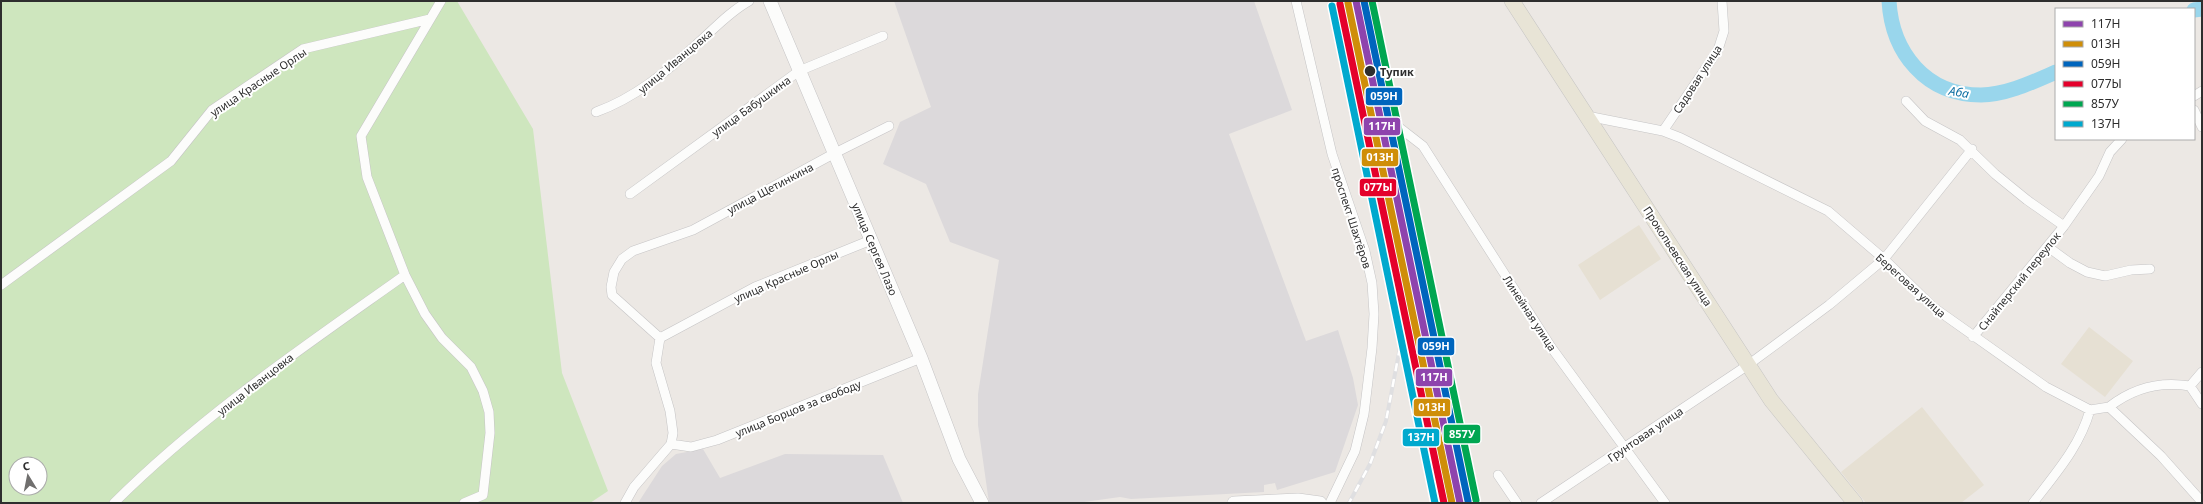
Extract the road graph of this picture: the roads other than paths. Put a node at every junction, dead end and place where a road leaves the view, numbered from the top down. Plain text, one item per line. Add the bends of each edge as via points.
1 (441, 1) edge
2 (749, 1) edge
3 (770, 1) edge
4 (1296, 1) edge
5 (1512, 1) edge
6 (1722, 1) edge
7 (430, 19) junction
8 (883, 36) dead end
9 (799, 71) junction
10 (1906, 101) dead end
11 (596, 112) dead end
12 (2195, 112) edge
13 (1587, 116) junction
14 (1396, 125) dead end
15 (889, 126) dead end
16 (2202, 128) edge
17 (1662, 131) junction
18 (2121, 140) edge
19 (1972, 149) junction
20 (834, 153) junction
21 (630, 194) dead end
22 (2064, 226) junction
23 (871, 240) junction
24 (2048, 247) junction
25 (1884, 259) junction
26 (2150, 270) dead end
27 (405, 275) junction
28 (1, 285) edge
29 (1973, 337) junction
30 (660, 338) junction
31 (921, 358) junction
32 (1748, 365) junction
33 (2202, 372) edge
34 (2190, 386) junction
35 (2202, 404) edge
36 (2109, 406) junction
37 (2090, 410) junction
38 (672, 444) junction
39 (1625, 448) junction
40 (1498, 475) dead end
41 (980, 500) edge
42 (1850, 501) edge
43 (2201, 501) edge
44 (114, 503) edge
45 (464, 503) edge
46 (625, 503) edge
47 (1234, 503) edge
48 (1320, 503) edge
49 (1330, 503) edge
50 (1517, 503) edge
51 (1541, 503) edge
52 (1665, 503) edge
53 (2032, 503) edge

1 - 7 street
2 - 11 street, улица Иванцовка via 730,14 644,89 620,103
3 - 9 main road, улица Сергея Лазо
4 - 49 street, проспект Шахтёров via 1332,154 1365,252 1372,282 1372,348 1364,414 1355,451
5 - 13 main road, Прокопьевская улица
6 - 17 street, Садовая улица via 1724,32 1718,50
7 - 27 street via 361,136 367,177
7 - 28 street, улица Красные Орлы via 303,49 212,110 171,161
8 - 9 street, улица Бабушкина
9 - 20 main road, улица Сергея Лазо
9 - 21 street, улица Бабушкина
10 - 19 street, Снайперский переулок via 1925,121
12 - 16 street
13 - 17 street, Береговая улица
13 - 32 main road, Прокопьевская улица
14 - 39 street, Линейная улица via 1423,146 1551,347
15 - 20 street, улица Щетинкина
17 - 25 street, Береговая улица via 1828,211
18 - 22 street via 2110,152 2099,176
19 - 22 street, Снайперский переулок via 1995,174
19 - 25 street
20 - 23 main road, улица Сергея Лазо
20 - 30 street, улица Щетинкина via 693,230 633,251 622,259 614,272 612,295
22 - 24 street, Снайперский переулок
23 - 30 street, улица Красные Орлы via 755,287
23 - 31 main road, улица Сергея Лазо
24 - 26 street via 2070,264 2087,272 2105,276 2131,270
24 - 29 street, Снайперский переулок
25 - 29 street, Береговая улица via 1933,307
25 - 32 street, Грунтовая улица via 1830,305
27 - 44 street, улица Иванцовка via 298,350 154,463
27 - 45 street via 425,314 442,338 471,367 483,391 489,412 490,433 483,495
29 - 37 street, Береговая улица via 2046,388
30 - 38 street via 656,363 670,412
31 - 38 street, улица Борцов за свободу via 717,440 691,447
31 - 41 main road, улица Сергея Лазо via 959,459
32 - 39 street, Грунтовая улица
32 - 42 main road, Прокопьевская улица via 1771,400
33 - 34 street
34 - 35 street
34 - 36 street via 2152,386 2125,396
36 - 37 street
36 - 43 street via 2161,456
37 - 53 street via 2081,437
38 - 46 street via 638,482
39 - 51 street, Грунтовая улица
39 - 52 street, Линейная улица
40 - 50 street
47 - 48 main road via 1298,500

